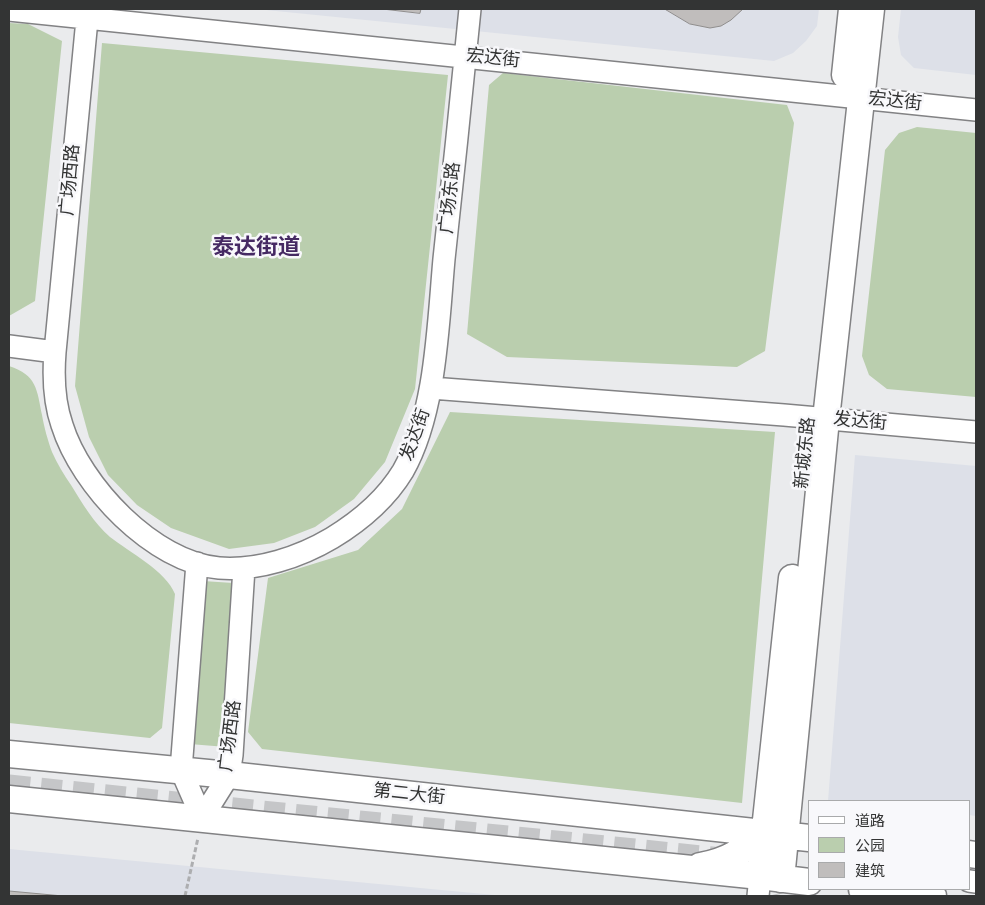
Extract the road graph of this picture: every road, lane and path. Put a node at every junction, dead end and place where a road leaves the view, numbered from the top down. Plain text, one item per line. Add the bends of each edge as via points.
1 (470, 9) edge
2 (852, 9) edge
3 (871, 9) edge
4 (9, 10) edge
5 (87, 13) edge
6 (465, 56) junction
7 (852, 98) junction
8 (976, 110) edge
9 (9, 346) edge
10 (55, 352) junction
11 (431, 388) junction
12 (818, 418) junction
13 (976, 432) edge
14 (197, 563) junction
15 (244, 568) junction
16 (9, 754) edge
17 (181, 770) junction
18 (229, 775) junction
19 (781, 779) junction
20 (9, 799) edge
21 (202, 818) junction
22 (708, 828) junction
23 (789, 831) edge
24 (678, 867) junction
25 (808, 868) edge
26 (808, 882) edge
27 (770, 887) edge
28 (872, 890) edge
29 (185, 896) edge
30 (933, 896) edge

1 - 6 street, 广场东路
2 - 7 main road, 新城东路
3 - 7 main road, 新城东路
4 - 5 street, 宏达街
5 - 6 street, 宏达街
5 - 10 street, 广场西路
6 - 7 street, 宏达街
6 - 11 street, 广场东路
7 - 8 street, 宏达街
7 - 12 main road, 新城东路
9 - 10 street
10 - 14 street, 发达街 via 53,377 62,425 85,472 117,512 138,530 178,557
11 - 12 street, 发达街
11 - 15 street, 发达街 via 403,471 370,511 350,528 307,551
12 - 13 street, 发达街
12 - 19 main road, 新城东路
14 - 15 street, 发达街 via 218,568
14 - 17 street
15 - 18 street, 广场西路
16 - 17 main road, 第二大街
17 - 18 main road, 第二大街
17 - 21 street
18 - 21 street, 广场西路
18 - 22 main road, 第二大街
19 - 22 main road via 750,814 730,825
19 - 23 main road, 新城东路
19 - 23 main road via 803,825
20 - 21 main road
21 - 24 main road
21 - 29 path
22 - 23 main road, 第二大街
23 - 24 main road via 707,865
23 - 25 main road via 797,856
23 - 27 main road, 新城东路
24 - 27 main road
26 - 27 main road
28 - 30 main road

